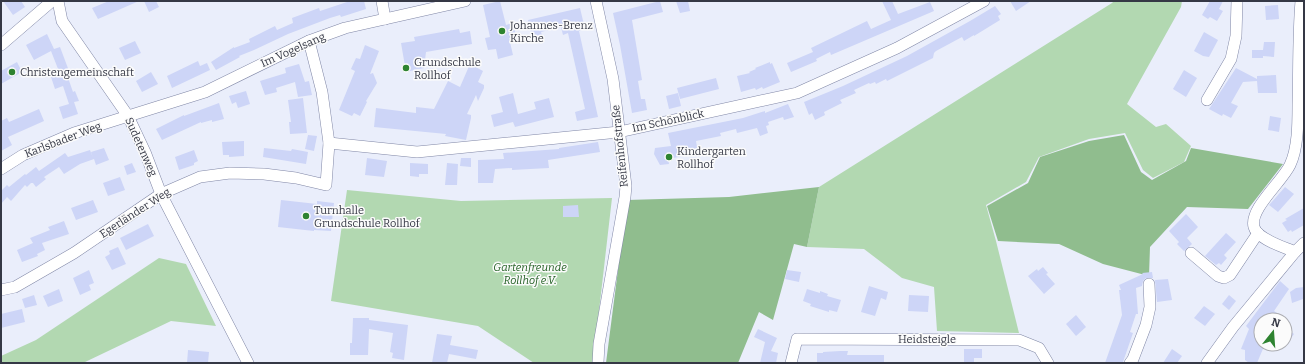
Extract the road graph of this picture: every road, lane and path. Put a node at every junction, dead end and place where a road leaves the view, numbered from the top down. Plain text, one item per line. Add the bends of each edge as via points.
1 (52, 1) edge
2 (58, 1) edge
3 (382, 1) edge
4 (464, 1) edge
5 (596, 1) edge
6 (984, 1) edge
7 (1237, 1) edge
8 (1300, 1) edge
9 (385, 18) junction
10 (1301, 30) edge
11 (309, 41) junction
12 (1, 44) edge
13 (1207, 100) dead end
14 (128, 116) junction
15 (619, 132) junction
16 (329, 143) junction
17 (1, 169) edge
18 (161, 194) junction
19 (1258, 233) junction
20 (1304, 243) edge
21 (1295, 252) junction
22 (1191, 253) dead end
23 (1149, 284) dead end
24 (1, 290) edge
25 (248, 363) edge
26 (598, 363) edge
27 (791, 363) edge
28 (1048, 363) edge
29 (1130, 363) edge
30 (1207, 363) edge

1 - 12 street
2 - 14 street, Sudetenweg via 62,21
3 - 9 street
4 - 9 street, Im Vogelsang
5 - 15 street, Reifenhofstraße via 613,79
6 - 15 street, Im Schönblick via 897,48 797,93
7 - 13 street via 1236,36 1231,59
8 - 10 street
9 - 11 street, Im Vogelsang via 345,28
10 - 19 street via 1297,135 1290,165 1253,219 1254,228
11 - 14 street, Im Vogelsang via 205,92
11 - 16 street, Egerländer Weg via 322,92
14 - 17 street, Karlsbader Weg via 74,133 23,155
14 - 18 street, Sudetenweg
15 - 16 street, Im Schönblick via 417,152
15 - 26 street, Reifenhofstraße via 626,197 599,344
16 - 18 street, Egerländer Weg via 326,185 296,178 230,173 200,178
18 - 24 street, Egerländer Weg via 74,253 15,287
18 - 25 street, Sudetenweg
19 - 21 street
19 - 22 street via 1230,275 1224,278 1218,276
20 - 21 street
21 - 30 street
23 - 29 street via 1150,307 1146,325
27 - 28 street, Heidsteigle via 797,339 1019,340 1039,348

